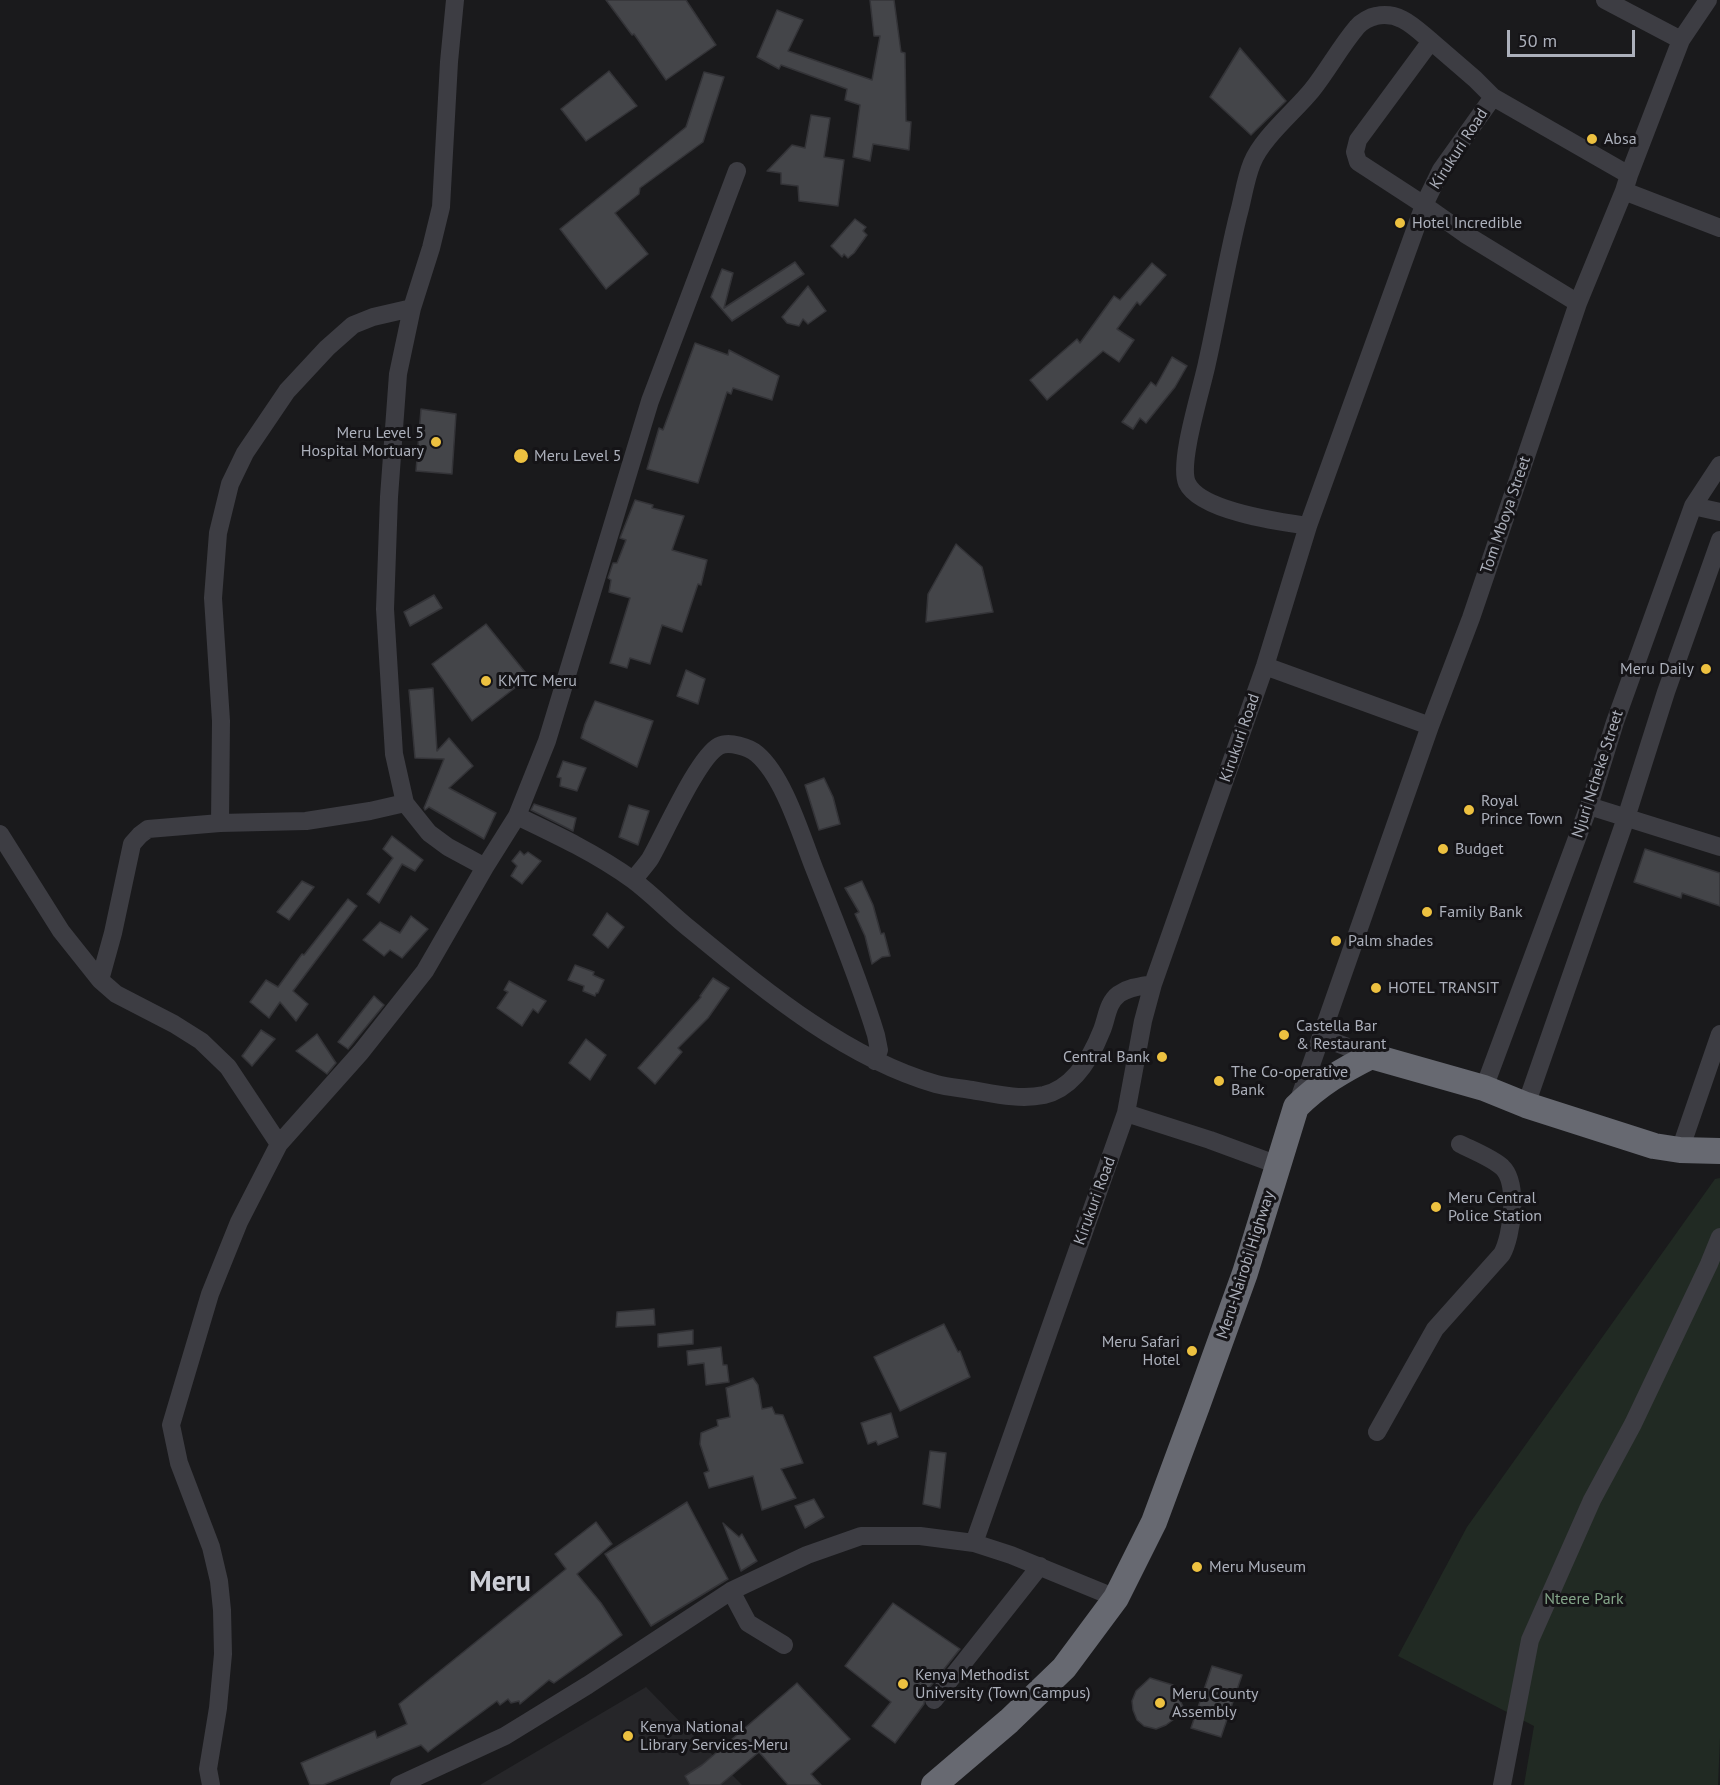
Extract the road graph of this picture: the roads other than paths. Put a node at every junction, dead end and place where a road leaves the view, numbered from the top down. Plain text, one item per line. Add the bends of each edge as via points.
1 (455, 0) edge
2 (1605, 0) edge
3 (1708, 0) edge
4 (1681, 40) junction
5 (1431, 41) junction
6 (1493, 98) junction
7 (737, 171) dead end
8 (1626, 183) junction
9 (1424, 205) junction
10 (1720, 228) edge
11 (1578, 303) junction
12 (412, 308) junction
13 (1720, 465) edge
14 (1693, 506) junction
15 (1720, 512) edge
16 (1308, 526) junction
17 (1720, 540) edge
18 (1265, 666) junction
19 (1430, 726) junction
20 (405, 803) junction
21 (1589, 806) junction
22 (518, 816) junction
23 (1626, 818) junction
24 (220, 823) junction
25 (0, 834) edge
26 (1720, 848) edge
27 (485, 867) junction
28 (633, 880) junction
29 (100, 981) junction
30 (1153, 984) junction
31 (1720, 1034) edge
32 (1321, 1037) junction
33 (1371, 1056) junction
34 (875, 1060) junction
35 (1484, 1088) junction
36 (1526, 1105) junction
37 (1296, 1107) junction
38 (1126, 1113) junction
39 (279, 1144) junction
40 (1460, 1144) dead end
41 (1680, 1150) junction
42 (1720, 1151) edge
43 (1278, 1165) junction
44 (1720, 1237) edge
45 (1377, 1432) dead end
46 (974, 1543) junction
47 (1040, 1566) junction
48 (732, 1591) junction
49 (1116, 1598) junction
50 (784, 1645) dead end
51 (934, 1700) dead end
52 (211, 1785) edge
53 (399, 1785) edge
54 (934, 1785) edge
55 (1502, 1785) edge

1 - 12 street via 441,207
2 - 4 street
3 - 4 street, Tom Mboya Street
4 - 8 street, Tom Mboya Street
5 - 6 street
5 - 9 street via 1358,140 1355,152 1358,162
5 - 16 street via 1392,14 1374,16 1359,25 1312,89 1260,147 1244,193 1186,454 1187,483 1197,495 1215,504
6 - 8 street, Kirukuri Road
6 - 9 street, Kirukuri Road via 1441,170
7 - 22 street via 650,401 547,741
8 - 10 street, Kirukuri Road
8 - 11 street, Tom Mboya Street
9 - 11 street
9 - 16 street, Kirukuri Road
11 - 19 street, Tom Mboya Street via 1471,618
12 - 20 street via 399,374 385,609 394,754
12 - 24 street via 354,325 327,348 287,391 245,453 230,484 218,533 213,598 221,721
13 - 14 street, Njuri Ncheke Street
14 - 15 street
14 - 21 street, Njuri Ncheke Street
16 - 18 street, Kirukuri Road
17 - 23 street
18 - 19 street
18 - 30 street, Kirukuri Road
19 - 32 street, Tom Mboya Street
20 - 24 street via 306,821
20 - 27 street via 429,833
21 - 23 street
21 - 35 street, Njuri Ncheke Street
22 - 27 street
22 - 28 street via 581,846
23 - 26 street
23 - 36 street
24 - 29 street via 148,829 132,844
25 - 29 street via 61,931
27 - 39 street via 425,971 361,1052
28 - 34 street via 767,989 842,1043
28 - 34 street via 649,861 709,754 720,745 757,753 790,807 846,948 876,1035 879,1050
29 - 39 street via 116,994 201,1041 228,1067
30 - 34 street via 1117,995 1079,1073 1060,1089 1042,1095 1013,1097 936,1084
30 - 38 street, Kirukuri Road
31 - 41 street
32 - 33 street
32 - 37 street, Tom Mboya Street
33 - 35 highway
33 - 37 highway, Meru-Nairobi Highway via 1333,1076
35 - 36 highway
36 - 41 highway via 1654,1146
37 - 43 highway, Meru-Nairobi Highway
38 - 43 street
38 - 46 street, Kirukuri Road
39 - 52 street via 239,1222 210,1294 171,1425 179,1463 211,1547 219,1581 223,1654 208,1769
40 - 45 street via 1502,1167 1509,1180 1511,1225 1507,1246 1435,1329
41 - 42 highway
43 - 49 highway, Meru-Nairobi Highway via 1245,1273 1154,1522
44 - 55 street via 1633,1424 1592,1500 1530,1640
46 - 47 street
46 - 48 street via 920,1536 861,1536 807,1555
47 - 49 street
47 - 51 street
48 - 50 street via 748,1623
48 - 53 street via 505,1736
49 - 54 highway, Meru-Nairobi Highway via 1064,1668

